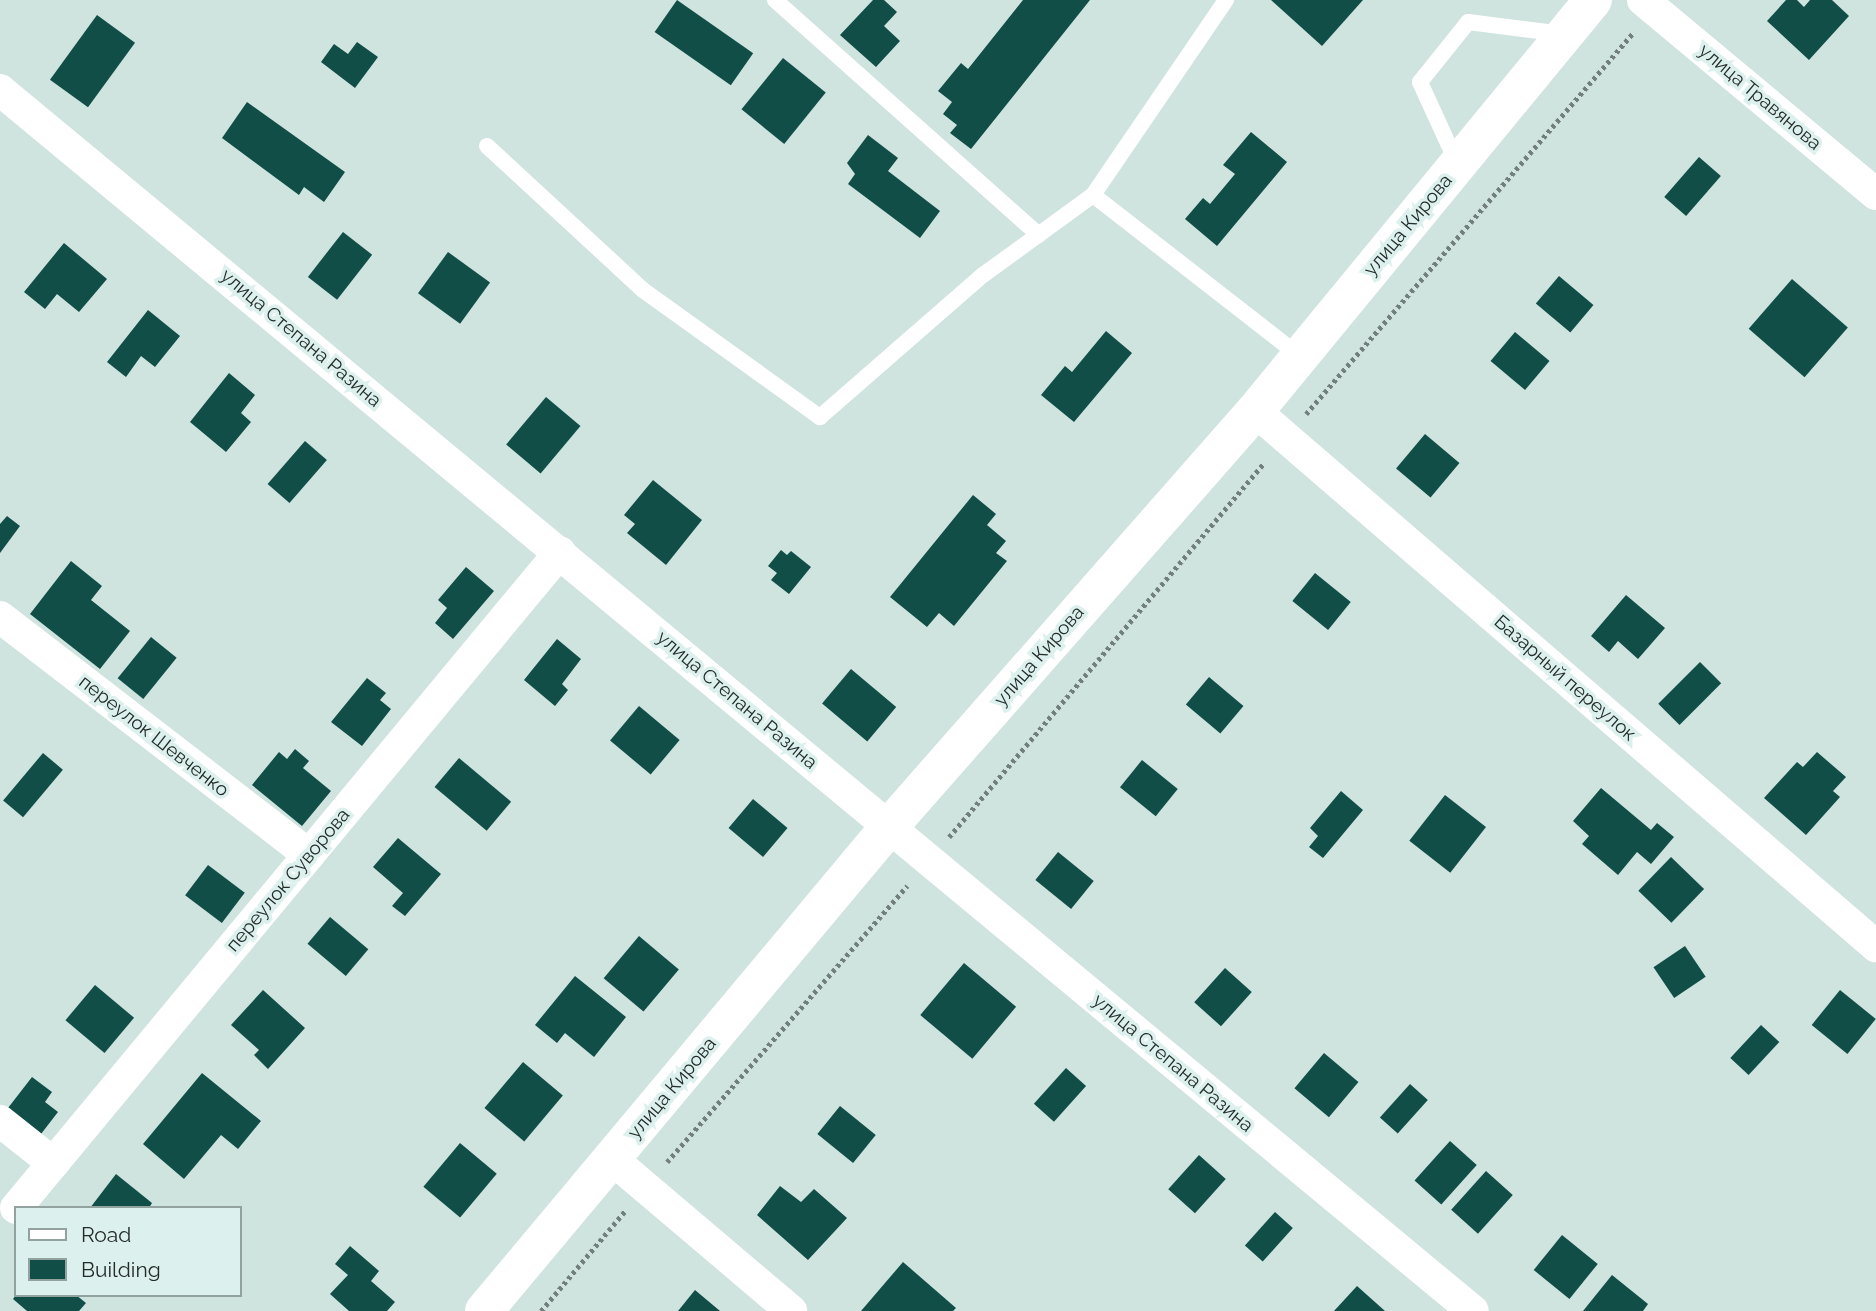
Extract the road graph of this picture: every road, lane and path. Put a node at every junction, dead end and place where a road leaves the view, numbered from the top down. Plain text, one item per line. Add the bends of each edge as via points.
1 (775, 0) edge
2 (1226, 0) edge
3 (1593, 0) edge
4 (1648, 4) edge
5 (1565, 34) junction
6 (0, 90) edge
7 (487, 146) dead end
8 (1457, 165) junction
9 (1876, 194) edge
10 (1093, 195) junction
11 (1039, 235) junction
12 (1300, 356) junction
13 (1255, 411) junction
14 (1286, 437) junction
15 (560, 552) junction
16 (0, 617) edge
17 (889, 827) junction
18 (309, 855) junction
19 (929, 861) junction
20 (1876, 946) edge
21 (0, 1121) edge
22 (612, 1159) junction
23 (53, 1163) junction
24 (645, 1187) junction
25 (18, 1206) edge
26 (14, 1210) edge
27 (0, 1227) edge
28 (484, 1311) edge
29 (541, 1311) edge
30 (791, 1311) edge
31 (1473, 1311) edge

1 - 11 lane
2 - 10 lane
3 - 5 street, улица Кирова
4 - 9 street, улица Травянова
4 - 14 path
5 - 8 street, улица Кирова
5 - 8 lane via 1468,22 1420,82
6 - 15 street, улица Степана Разина
7 - 11 lane via 643,290 820,417 983,275
8 - 12 street, улица Кирова
10 - 11 lane
10 - 12 lane
12 - 13 street, улица Кирова
13 - 14 street, Базарный переулок
13 - 17 street, улица Кирова
14 - 19 path
14 - 20 street, Базарный переулок
15 - 17 street, улица Степана Разина
15 - 18 street, переулок Суворова
16 - 18 street, переулок Шевченко
17 - 19 street, улица Степана Разина
17 - 22 street, улица Кирова
18 - 23 street, переулок Суворова
19 - 24 path
19 - 31 street, улица Степана Разина
21 - 23 street
22 - 24 street
22 - 28 street, улица Кирова
23 - 25 street, переулок Суворова
24 - 29 path
24 - 30 street
26 - 27 street, переулок Суворова

